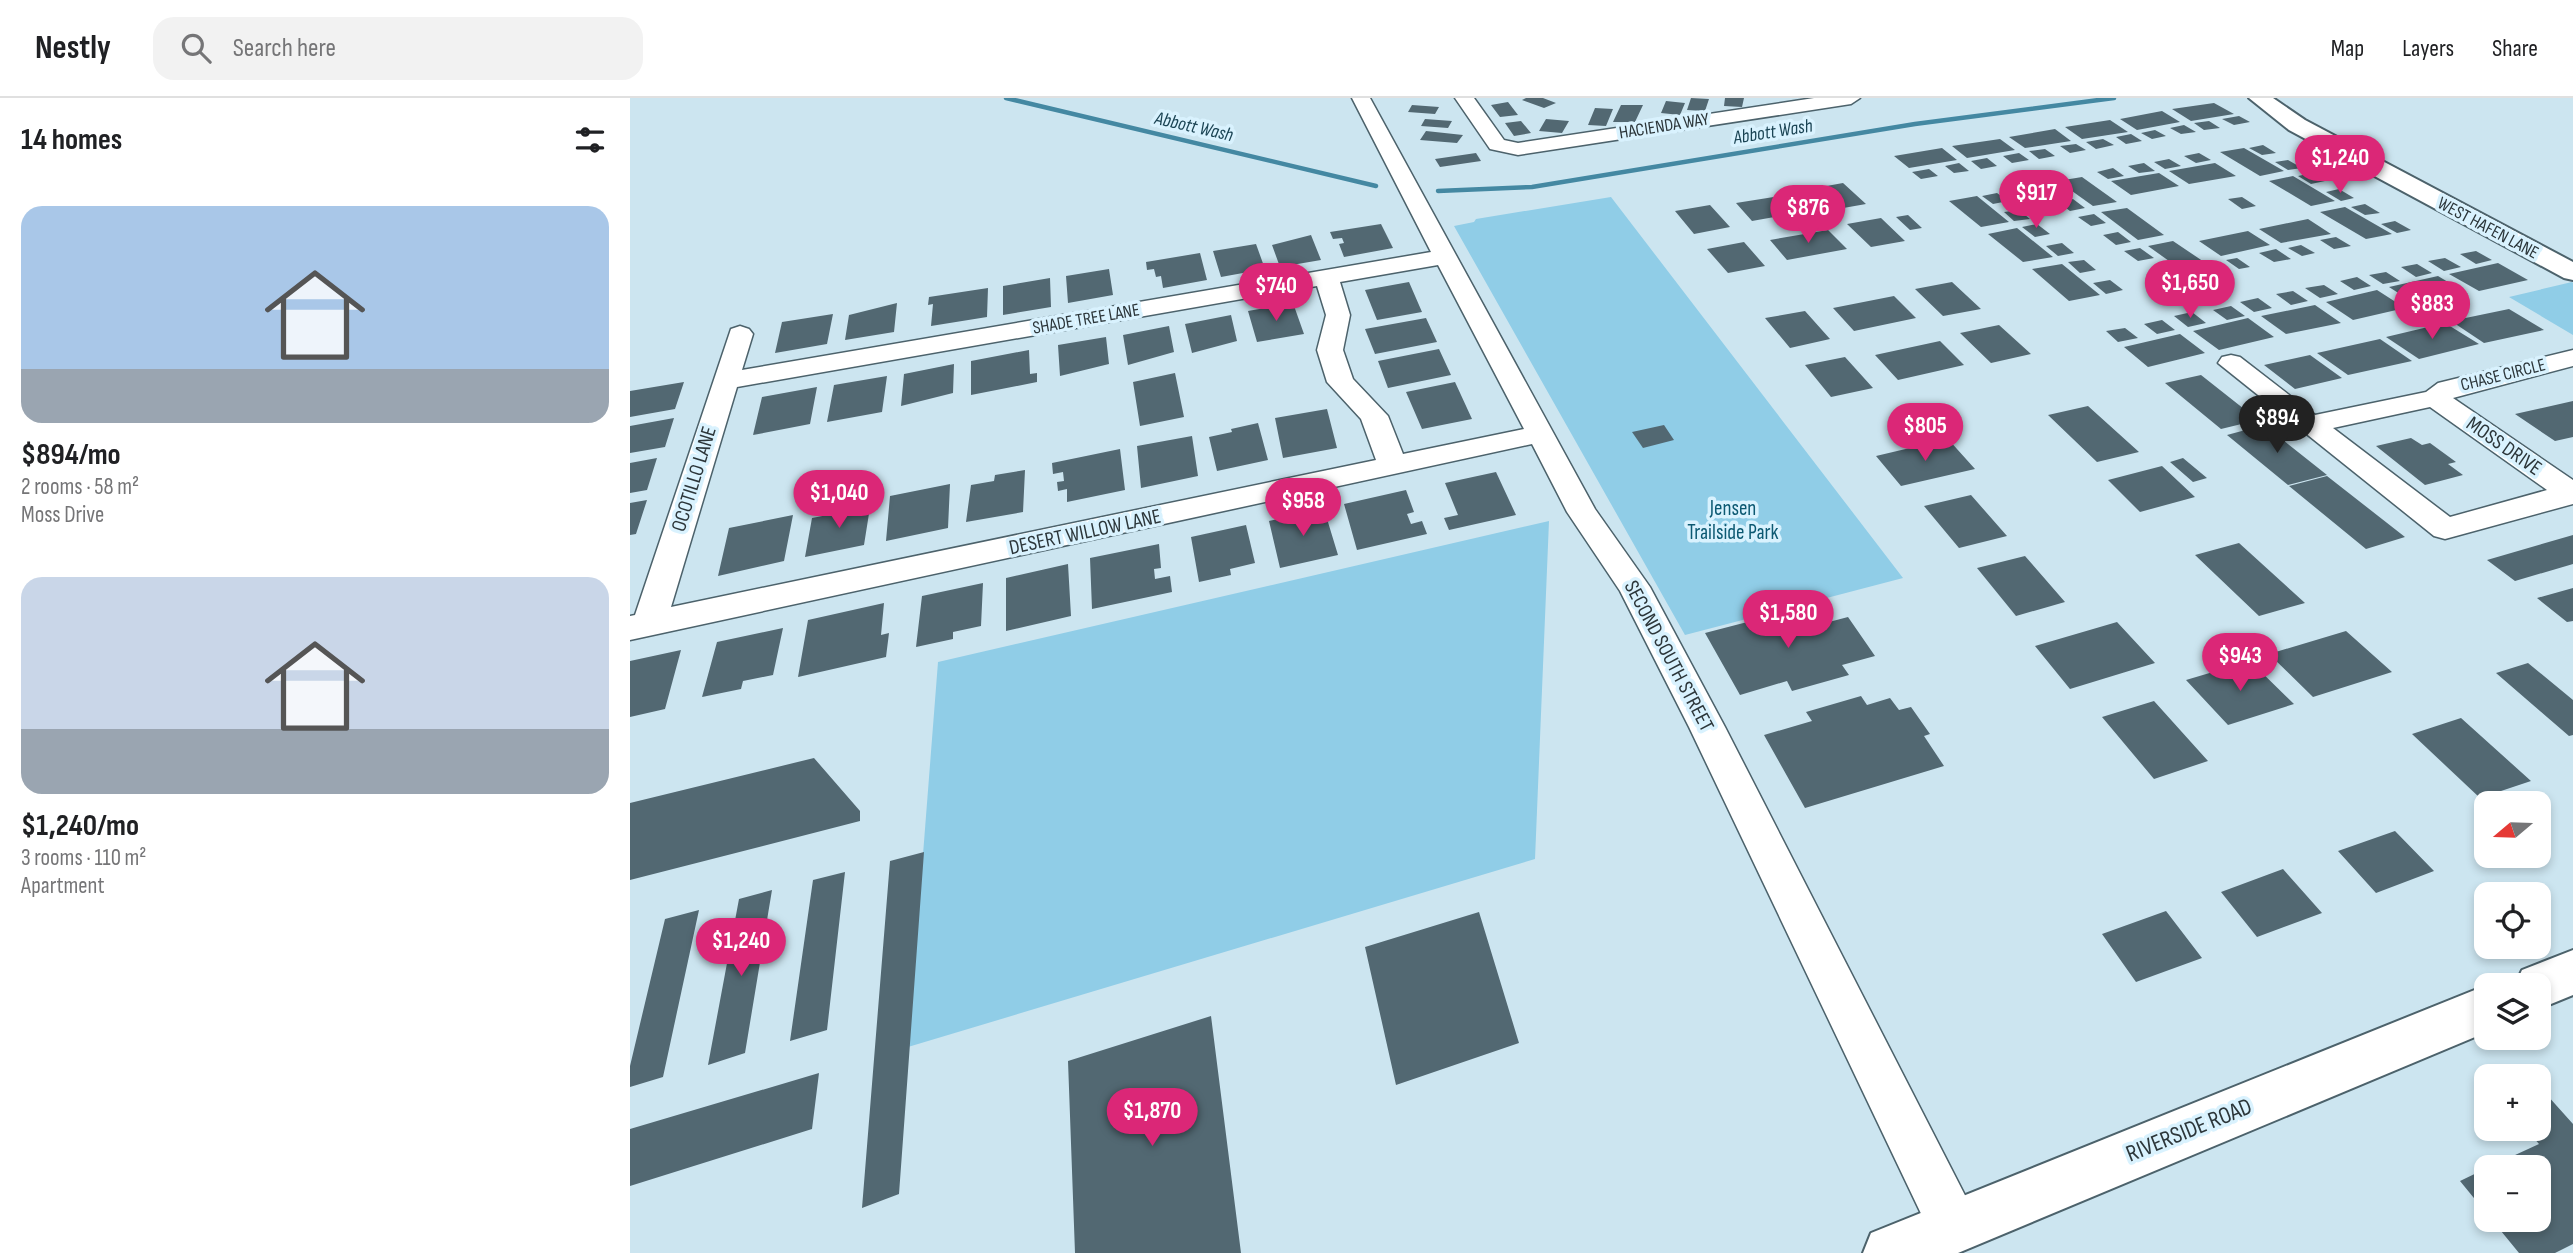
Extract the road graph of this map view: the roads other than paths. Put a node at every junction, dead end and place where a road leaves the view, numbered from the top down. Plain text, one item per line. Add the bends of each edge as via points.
1 (1361, 98) edge
2 (1464, 98) edge
3 (1851, 98) edge
4 (2259, 98) edge
5 (1447, 256) junction
6 (2573, 272) edge
7 (1327, 277) junction
8 (740, 334) dead end
9 (2573, 358) edge
10 (2231, 363) dead end
11 (725, 381) junction
12 (2435, 398) junction
13 (2310, 424) junction
14 (1540, 434) junction
15 (1393, 466) junction
16 (2572, 494) edge
17 (640, 626) edge
18 (2573, 972) edge
19 (2551, 981) edge
20 (2474, 1012) edge
21 (1954, 1227) junction
22 (1891, 1253) edge

1 - 5 street, SECOND SOUTH STREET
2 - 3 street, HACIENDA WAY via 1497,145 1518,149
4 - 6 main road, WEST HAFEN LANE via 2297,125
5 - 7 street, SHADE TREE LANE
5 - 14 street, SECOND SOUTH STREET
7 - 11 street, SHADE TREE LANE
7 - 15 street via 1338,315 1330,350 1340,382 1374,416
8 - 11 street, OCOTILLO LANE
9 - 12 street, CHASE CIRCLE via 2448,389
10 - 13 street
11 - 17 street, OCOTILLO LANE
12 - 13 street, CHASE CIRCLE
12 - 16 street, MOSS DRIVE
13 - 16 street via 2445,529
14 - 15 street, DESERT WILLOW LANE
14 - 21 street, SECOND SOUTH STREET via 1582,513 1634,587
15 - 17 street, DESERT WILLOW LANE
18 - 19 main road
20 - 21 main road, RIVERSIDE ROAD
21 - 22 main road, RIVERSIDE ROAD

